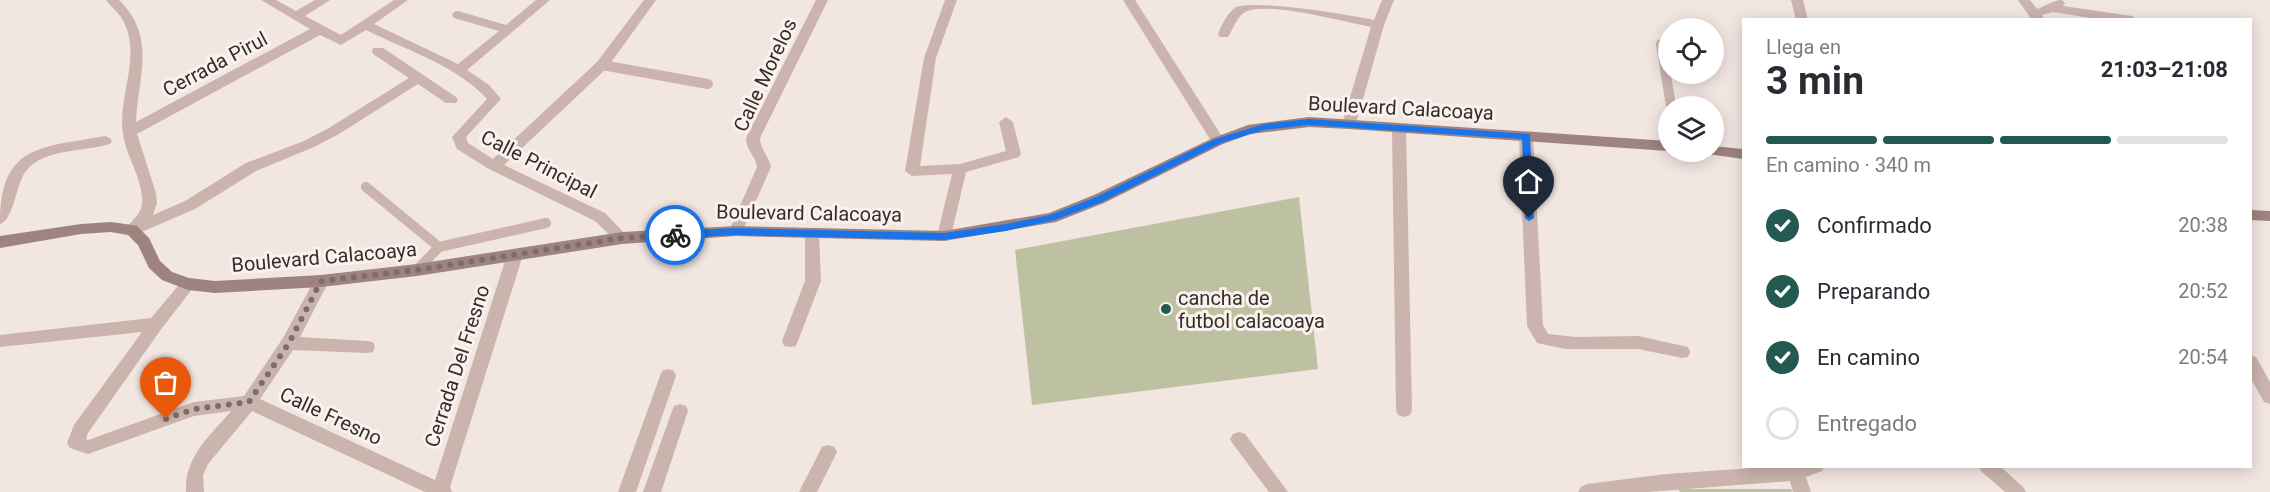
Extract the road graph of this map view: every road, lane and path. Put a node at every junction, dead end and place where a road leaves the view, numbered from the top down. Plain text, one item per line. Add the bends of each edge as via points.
1 (112, 0) edge
2 (267, 0) edge
3 (324, 0) edge
4 (402, 0) edge
5 (544, 0) edge
6 (650, 0) edge
7 (822, 0) edge
8 (951, 0) edge
9 (1129, 0) edge
10 (1388, 0) edge
11 (1797, 0) edge
12 (2024, 0) edge
13 (2056, 4) edge
14 (297, 15) junction
15 (458, 15) dead end
16 (2037, 16) edge
17 (1802, 18) edge
18 (2122, 18) edge
19 (364, 25) junction
20 (1378, 25) junction
21 (319, 30) junction
22 (509, 30) junction
23 (1224, 34) dead end
24 (378, 51) dead end
25 (602, 64) junction
26 (459, 71) junction
27 (418, 78) junction
28 (708, 84) dead end
29 (451, 100) dead end
30 (1006, 122) dead end
31 (1349, 124) junction
32 (1399, 129) junction
33 (129, 132) junction
34 (1526, 137) junction
35 (105, 141) dead end
36 (1218, 141) junction
37 (1658, 145) edge
38 (1724, 152) edge
39 (1742, 154) edge
40 (494, 166) junction
41 (960, 169) junction
42 (366, 187) dead end
43 (2252, 215) edge
44 (2270, 216) edge
45 (0, 219) edge
46 (546, 223) dead end
47 (132, 230) junction
48 (736, 231) junction
49 (812, 234) junction
50 (944, 236) junction
51 (622, 238) junction
52 (0, 242) edge
53 (439, 247) junction
54 (515, 255) junction
55 (417, 270) junction
56 (321, 281) junction
57 (188, 284) junction
58 (156, 324) junction
59 (0, 341) edge
60 (790, 341) dead end
61 (289, 343) junction
62 (367, 347) dead end
63 (1682, 352) dead end
64 (2252, 366) edge
65 (668, 376) dead end
66 (2270, 397) edge
67 (249, 402) junction
68 (1404, 410) dead end
69 (680, 411) dead end
70 (1239, 439) dead end
71 (828, 452) dead end
72 (1810, 468) edge
73 (1989, 468) edge
74 (1796, 473) junction
75 (1670, 487) edge
76 (441, 491) edge
77 (195, 492) edge
78 (627, 492) edge
79 (652, 492) edge
80 (808, 492) edge
81 (1279, 492) edge
82 (1587, 492) edge
83 (1802, 492) edge
84 (2017, 492) edge

1 - 33 street via 132,23 138,45
2 - 14 street
3 - 14 street
4 - 19 street
5 - 22 street
6 - 25 street
7 - 48 street, Calle Morelos via 753,138 753,147 762,157 764,167
8 - 41 street via 930,58 912,171
9 - 36 street
10 - 20 street
11 - 17 street
12 - 16 street
13 - 16 street
13 - 18 street
14 - 21 street
15 - 22 street
19 - 21 street via 341,41
19 - 26 street, Calle Principal
20 - 23 street via 1265,5 1244,8 1230,19
20 - 31 street
21 - 33 street, Cerrada Pirul
22 - 26 street
24 - 27 street
25 - 28 lane
25 - 40 street
26 - 40 street, Calle Principal via 489,91 494,99 459,137 462,146
27 - 29 street
27 - 47 street via 334,132 251,167 190,206
30 - 41 street via 1014,154
31 - 32 street, Boulevard Calacoaya
31 - 36 street, Boulevard Calacoaya via 1280,124
32 - 34 street, Boulevard Calacoaya
32 - 68 street
33 - 47 street via 149,198 148,211
34 - 37 street, Boulevard Calacoaya
34 - 63 street via 1535,326 1543,339 1559,343 1630,341
35 - 45 street via 46,153 24,163
36 - 50 street, Boulevard Calacoaya via 1051,218
38 - 39 street
40 - 51 street, Calle Principal via 600,217
41 - 50 street
42 - 53 lane
43 - 44 street
46 - 53 lane
47 - 52 street via 81,229
47 - 57 street, Boulevard Calacoaya via 144,242 154,264 167,276
48 - 49 street, Boulevard Calacoaya
48 - 51 street, Boulevard Calacoaya
49 - 50 street, Boulevard Calacoaya
49 - 60 street via 813,281
51 - 54 street, Boulevard Calacoaya
53 - 55 lane
54 - 55 street, Boulevard Calacoaya
54 - 76 street, Cerrada Del Fresno
55 - 56 street, Boulevard Calacoaya
56 - 57 street, Boulevard Calacoaya via 215,287
56 - 61 street
57 - 58 street, Calle Fresno
58 - 59 street
58 - 67 street, Calle Fresno via 80,430 76,443 88,447 194,409
61 - 62 street
61 - 67 street
64 - 66 street
65 - 78 street
67 - 76 street, Calle Fresno
67 - 77 street via 202,459 194,475
69 - 79 street
70 - 81 street
71 - 80 street
72 - 74 street
73 - 84 street
74 - 75 street
74 - 83 street
75 - 82 street

